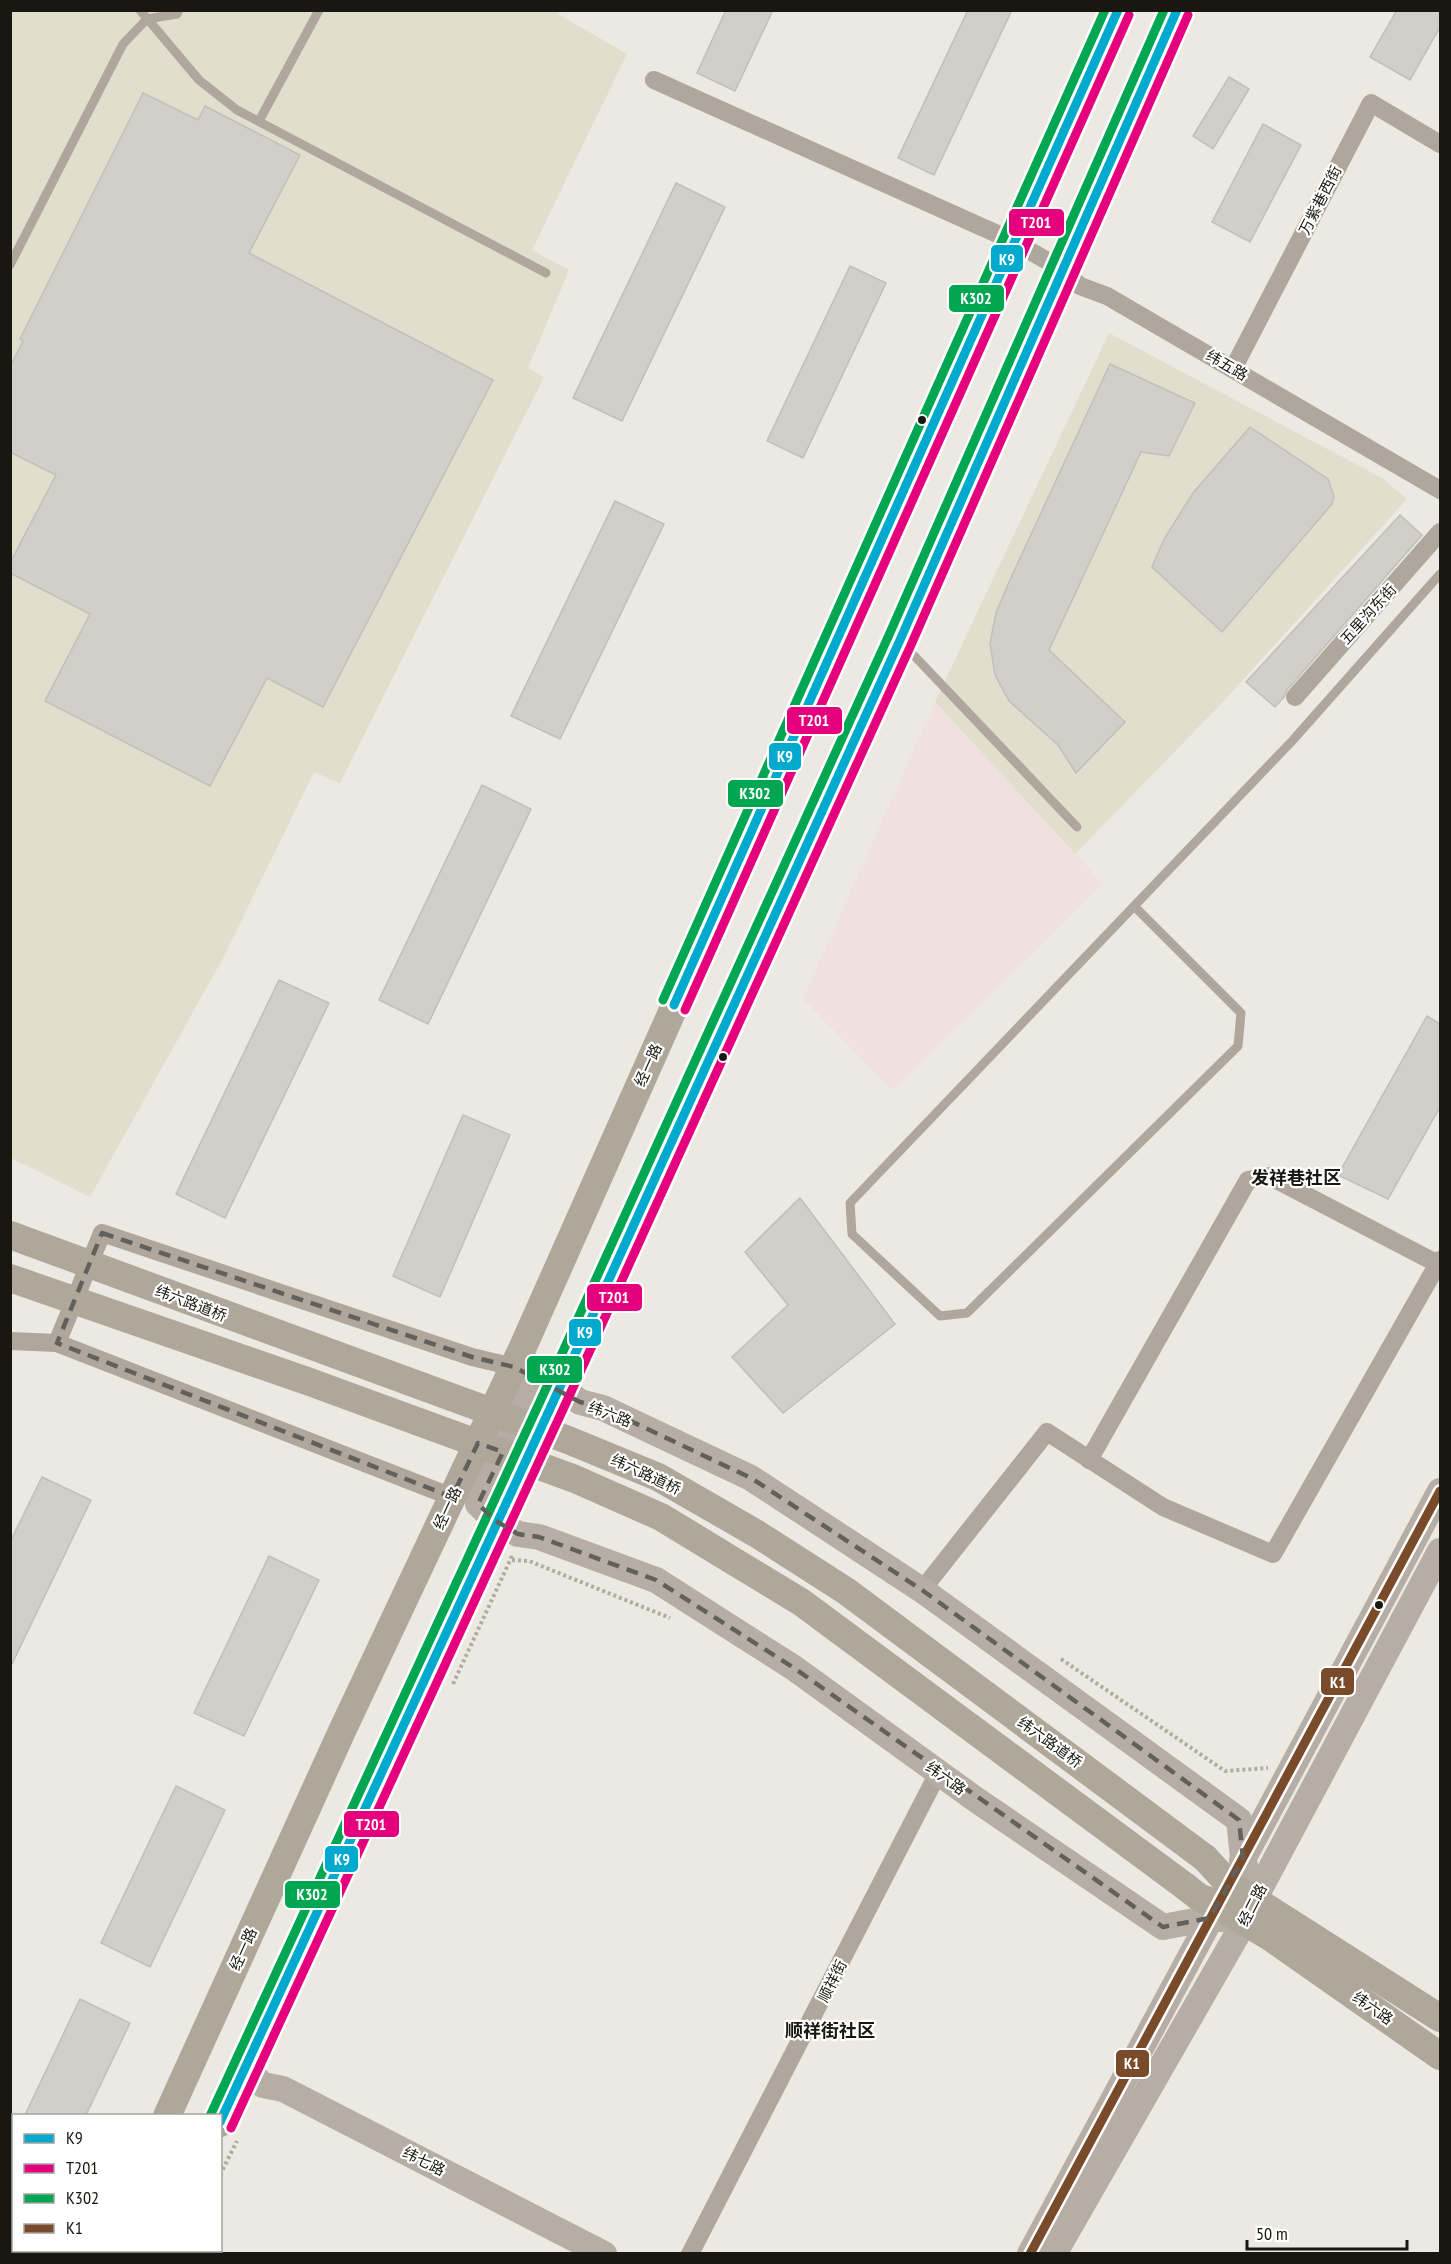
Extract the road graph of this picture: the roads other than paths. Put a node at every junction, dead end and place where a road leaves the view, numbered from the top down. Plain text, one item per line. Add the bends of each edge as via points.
1 (140, 10) edge
2 (179, 10) edge
3 (319, 10) edge
4 (1118, 10) edge
5 (1177, 10) edge
6 (147, 19) junction
7 (654, 80) dead end
8 (259, 121) junction
9 (1440, 144) edge
10 (1013, 241) junction
11 (10, 265) edge
12 (1061, 269) junction
13 (546, 273) dead end
14 (1233, 369) junction
15 (1440, 490) edge
16 (1440, 532) edge
17 (1440, 574) edge
18 (900, 640) junction
19 (1295, 697) dead end
20 (1077, 827) dead end
21 (1134, 906) junction
22 (10, 1235) edge
23 (1439, 1262) edge
24 (10, 1278) edge
25 (10, 1341) edge
26 (57, 1342) junction
27 (514, 1366) junction
28 (560, 1387) junction
29 (1089, 1460) junction
30 (1440, 1491) edge
31 (452, 1497) junction
32 (491, 1532) junction
33 (1440, 1551) edge
34 (922, 1590) junction
35 (938, 1773) junction
36 (1205, 1858) joint
37 (1243, 1858) junction
38 (1219, 1902) junction
39 (1250, 1910) junction
40 (1440, 2018) edge
41 (1440, 2056) edge
42 (246, 2069) junction
43 (166, 2114) edge
44 (222, 2119) edge
45 (604, 2253) edge
46 (690, 2253) edge
47 (1030, 2253) edge
48 (1054, 2253) edge

1 - 6 lane
2 - 6 lane via 177,14
3 - 8 lane
4 - 10 main road, 经一路
5 - 12 main road
6 - 8 lane via 199,80 237,110
6 - 11 lane via 123,44
7 - 10 street, 纬五路
8 - 13 lane
9 - 14 street, 万紫巷西街 via 1371,103
10 - 12 street, 纬五路
10 - 27 main road, 经一路
12 - 14 street, 纬五路 via 1080,286 1107,296
12 - 18 main road
14 - 15 street, 纬五路
16 - 19 street, 五里沟东街
17 - 21 lane via 1293,740
18 - 20 lane
18 - 28 main road
21 - 21 lane via 1241,1013 1238,1046 967,1314 940,1316 852,1234 850,1203
22 - 36 main road, 纬六路道桥, bridge via 568,1440 658,1477 846,1591
23 - 29 street via 1269,1176 1248,1180
23 - 29 street via 1273,1554 1163,1507
24 - 38 main road, 纬六路, bridge via 308,1381 564,1475 661,1517 801,1602 1200,1898
25 - 26 street
26 - 27 street via 102,1233 472,1357
26 - 31 street
27 - 28 street, 纬六路
27 - 31 main road, 经一路
27 - 32 street, 纬六路 via 532,1390 478,1504
28 - 32 main road
28 - 34 street, 纬六路 via 580,1402 603,1408 751,1478
29 - 34 street via 1047,1432
30 - 37 street, 经二路
31 - 43 main road, 经一路
32 - 35 street, 纬六路 via 539,1537 656,1580 794,1668
32 - 42 main road
33 - 39 street, 经二路
34 - 37 street, 纬六路 via 1239,1820
35 - 38 street, 纬六路 via 1163,1927
35 - 46 street, 顺祥街
36 - 38 main road, 纬六路
37 - 38 street, 经二路
37 - 39 street, 纬六路
38 - 39 main road, 纬六路
38 - 39 street, 纬六路
38 - 47 street, 经二路
39 - 40 main road, 纬六路
39 - 41 main road, 纬六路
39 - 48 street, 经二路
42 - 44 main road
42 - 45 street, 纬七路 via 263,2085 283,2089

